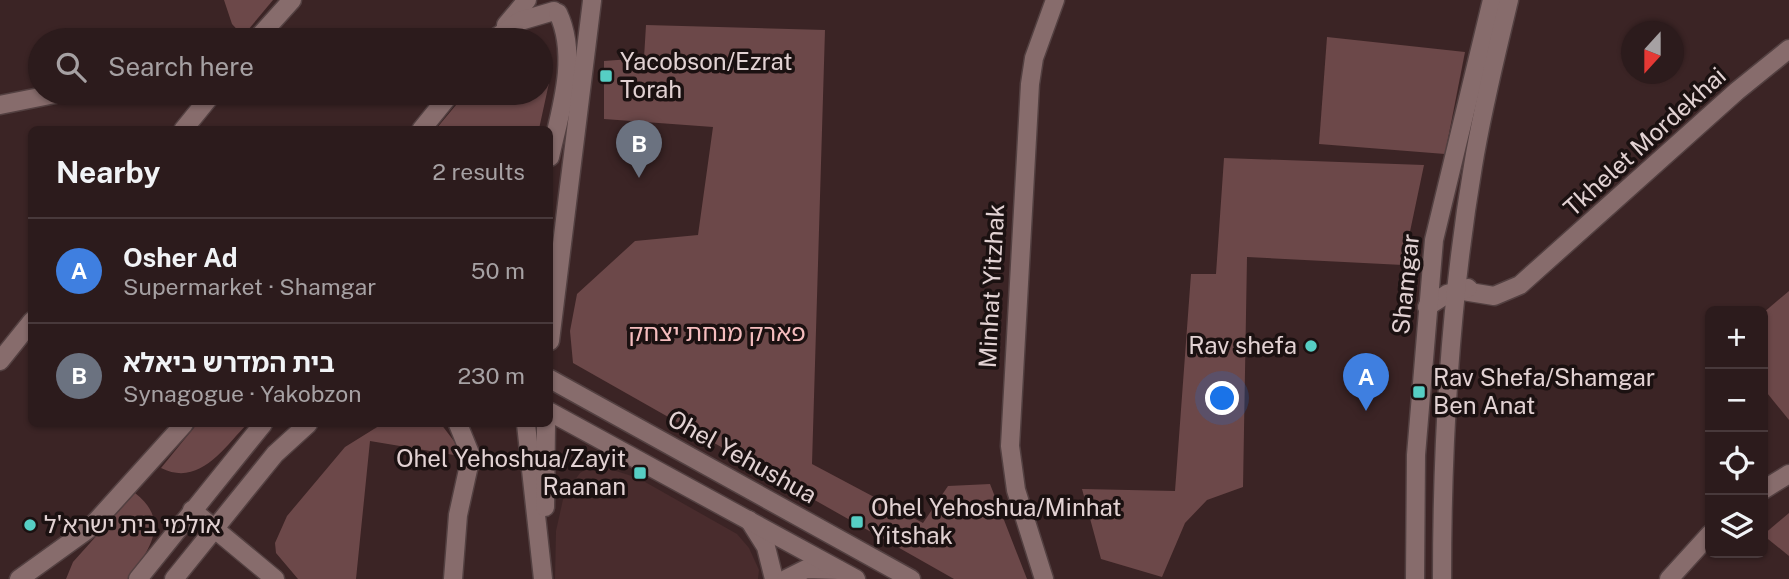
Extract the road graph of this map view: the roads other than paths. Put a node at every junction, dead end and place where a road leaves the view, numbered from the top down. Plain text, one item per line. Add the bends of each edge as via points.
1 (292, 0) edge
2 (527, 0) edge
3 (592, 0) edge
4 (1055, 0) edge
5 (1492, 0) edge
6 (1509, 0) edge
7 (552, 8) edge
8 (267, 28) edge
9 (503, 28) edge
10 (510, 28) edge
11 (1789, 50) edge
12 (28, 99) edge
13 (0, 105) edge
14 (203, 105) edge
15 (441, 105) edge
16 (186, 126) edge
17 (424, 126) edge
18 (553, 142) edge
19 (1457, 290) junction
20 (1427, 307) junction
21 (553, 317) edge
22 (28, 326) edge
23 (0, 361) edge
24 (553, 381) edge
25 (553, 414) edge
26 (181, 427) edge
27 (261, 427) edge
28 (305, 427) edge
29 (458, 427) edge
30 (526, 427) edge
31 (546, 427) edge
32 (1789, 474) edge
33 (1768, 487) edge
34 (192, 510) junction
35 (749, 520) junction
36 (215, 529) junction
37 (1705, 539) edge
38 (542, 548) junction
39 (849, 575) edge
40 (1043, 577) edge
41 (19, 579) edge
42 (138, 579) edge
43 (174, 579) edge
44 (275, 579) edge
45 (453, 579) edge
46 (543, 579) edge
47 (774, 579) edge
48 (786, 579) edge
49 (911, 579) edge
50 (1415, 579) edge
51 (1442, 579) edge
52 (1669, 579) edge

1 - 8 street
2 - 9 street
3 - 7 street via 577,13
3 - 21 street
4 - 40 street, Minhat Yitzhak via 1034,58 1030,84 1010,446 1016,490
5 - 20 street, Shamgar via 1439,210
6 - 19 street, Shamgar via 1479,130
7 - 10 street
7 - 18 street via 565,29 566,75
11 - 19 street, Tkhelet Mordekhai via 1737,91 1536,273 1494,296
12 - 13 street
14 - 16 street
15 - 17 street
19 - 20 street
19 - 51 street, Shamgar via 1443,485
20 - 50 street, Shamgar via 1416,455
22 - 23 street
24 - 49 street, Ohel Yehushua
25 - 35 street
26 - 41 street via 90,528
27 - 34 street
28 - 36 street via 275,454
29 - 45 street via 471,456 458,515
30 - 38 street
31 - 38 street
32 - 33 street
34 - 36 street
34 - 42 street
35 - 39 street
35 - 47 street via 766,547
36 - 43 street
36 - 44 street
37 - 52 street
38 - 46 street
39 - 48 street via 806,569

